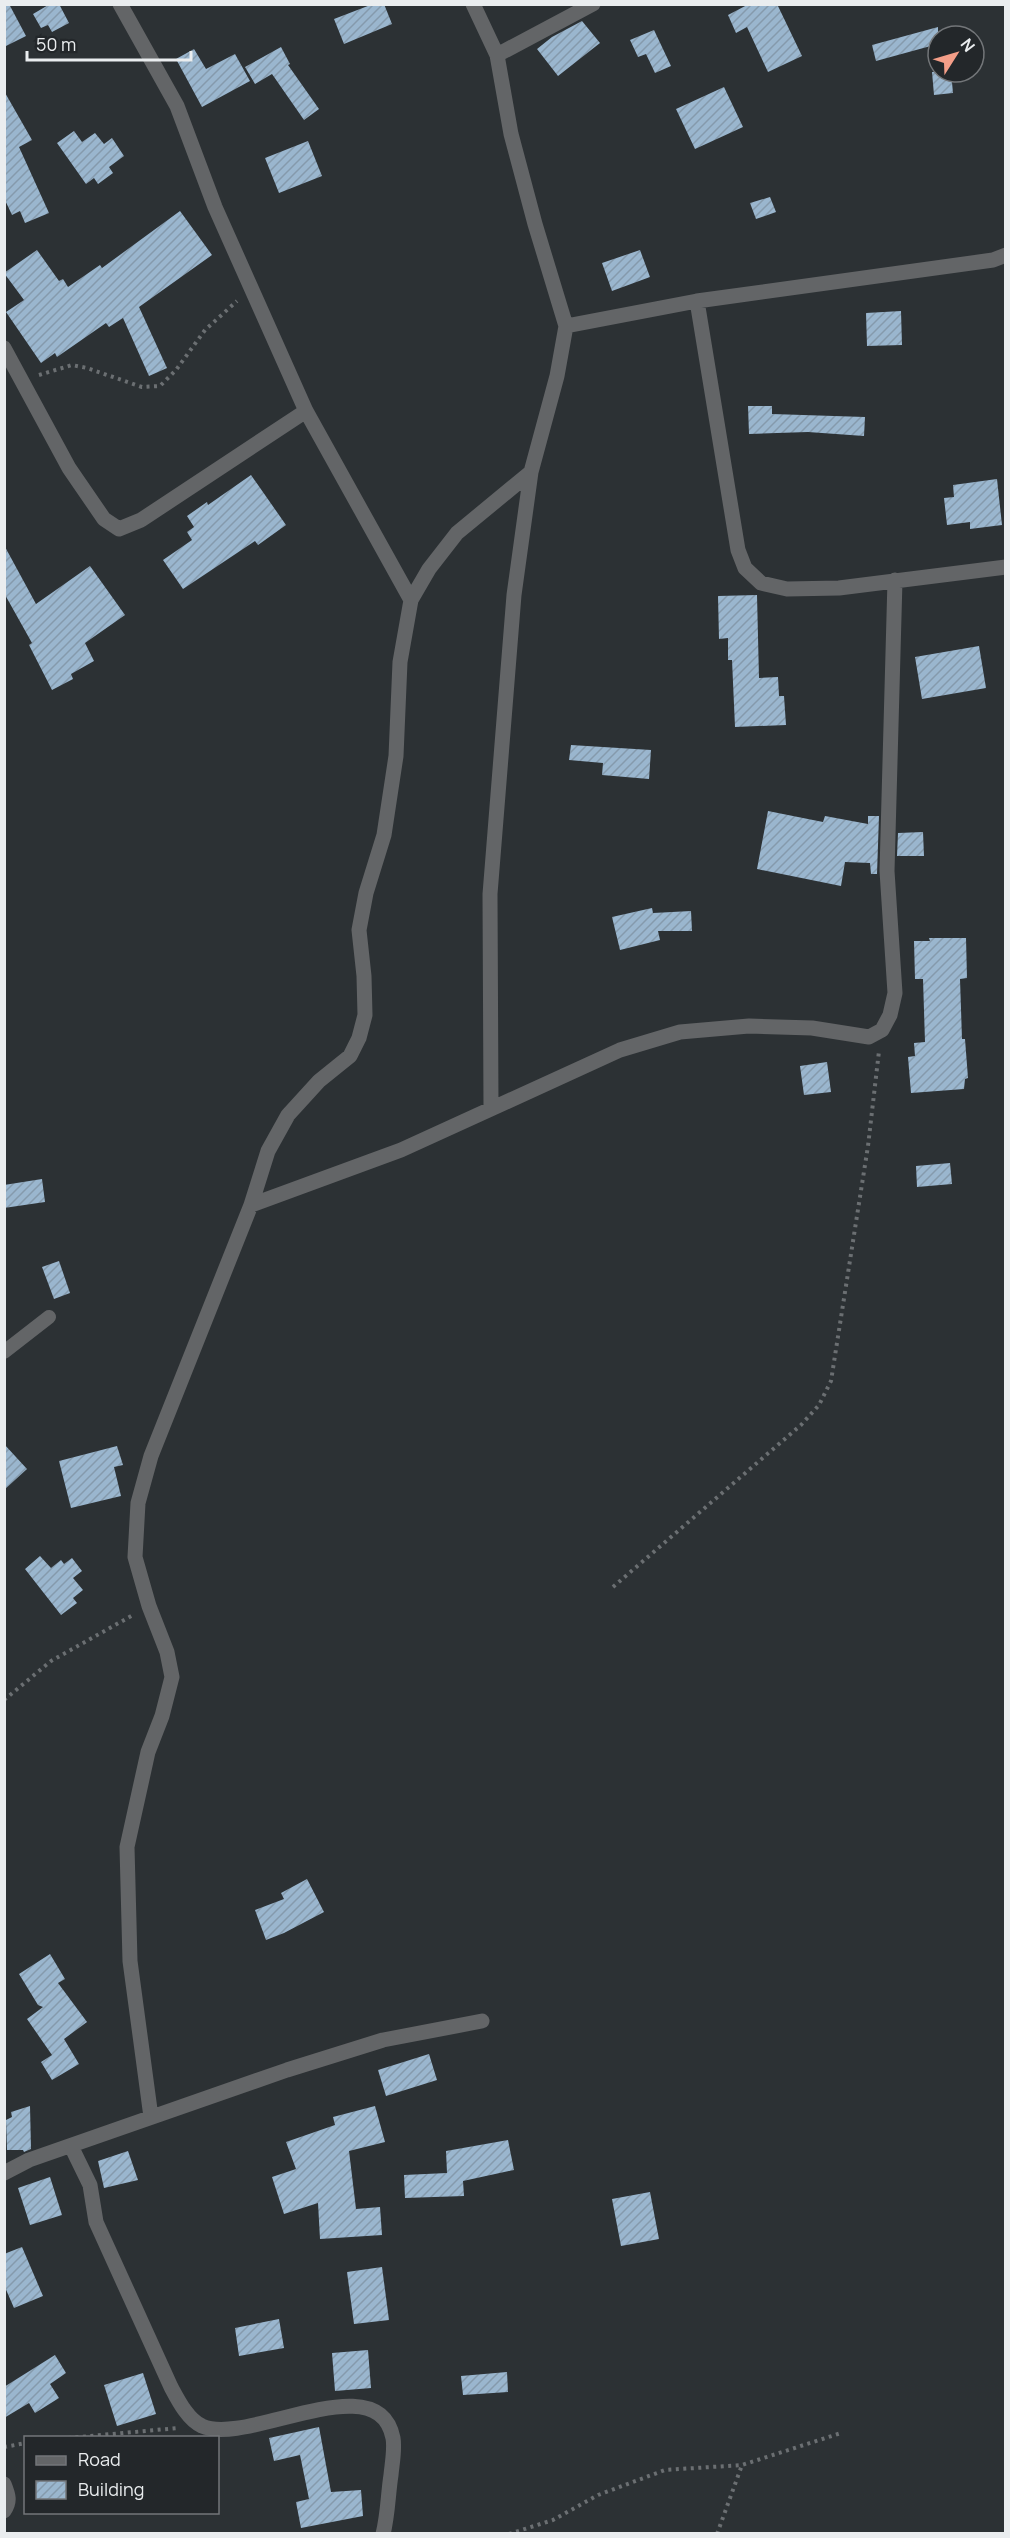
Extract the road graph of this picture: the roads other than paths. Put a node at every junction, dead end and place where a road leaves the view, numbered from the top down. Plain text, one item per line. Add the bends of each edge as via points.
1 (473, 4) edge
2 (593, 4) edge
3 (120, 5) edge
4 (497, 56) junction
5 (1005, 255) edge
6 (697, 301) junction
7 (566, 326) junction
8 (4, 348) edge
9 (306, 411) junction
10 (531, 472) junction
11 (1005, 567) edge
12 (895, 580) junction
13 (411, 600) junction
14 (491, 1107) junction
15 (251, 1205) junction
16 (49, 1317) dead end
17 (4, 1352) edge
18 (482, 2021) dead end
19 (151, 2117) junction
20 (70, 2146) junction
21 (4, 2173) edge
22 (4, 2484) edge
23 (4, 2511) edge
24 (383, 2534) edge

1 - 4 street
2 - 4 street
3 - 9 street via 177,106 215,207
4 - 7 street via 511,134
5 - 6 street via 993,260
6 - 7 street
6 - 12 street via 731,517 746,568 761,583 787,589 839,588
7 - 10 street
8 - 9 street via 69,468 104,519 119,529 141,520
9 - 13 street
10 - 13 street via 457,532
10 - 14 street via 514,595 490,894
11 - 12 street
12 - 14 street via 887,871 895,993 882,1030 868,1037 812,1028 749,1026 680,1032 620,1050
13 - 15 street via 400,662 396,756 386,823 359,930 365,1014 350,1056 288,1115 268,1151
14 - 15 street via 401,1150
15 - 19 street via 151,1456 141,1494 135,1557 167,1652 171,1677 148,1752 127,1847 130,1961
16 - 17 lane
18 - 19 street via 383,2040
19 - 20 street
20 - 21 street
20 - 24 street via 90,2185 96,2222 146,2335 186,2411 200,2426 220,2431 338,2405 376,2412 387,2423 393,2439
22 - 23 street via 9,2495

